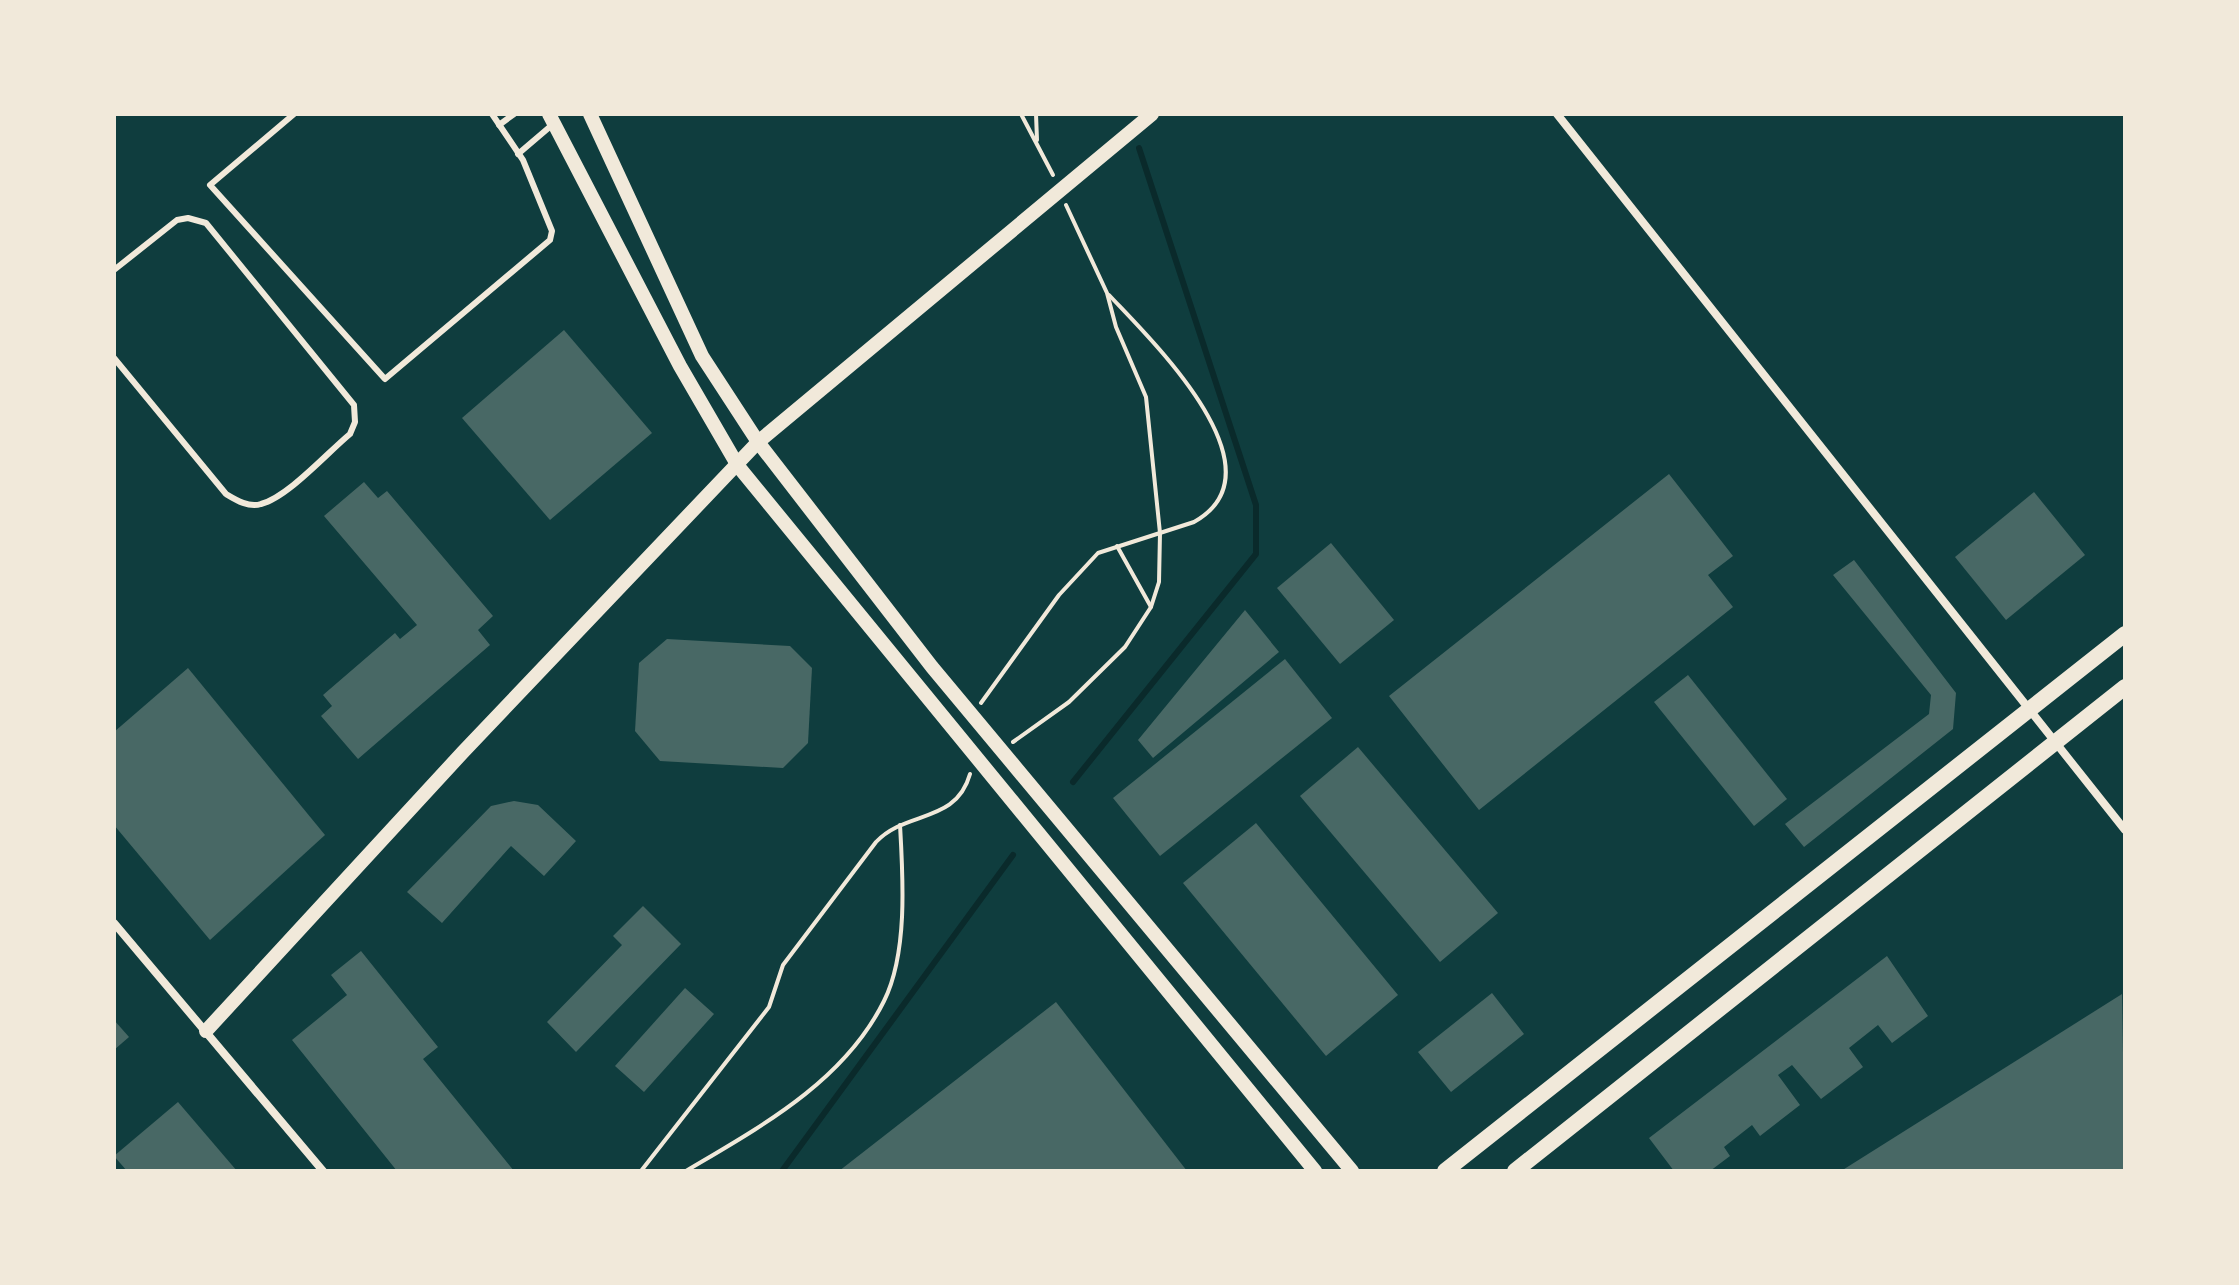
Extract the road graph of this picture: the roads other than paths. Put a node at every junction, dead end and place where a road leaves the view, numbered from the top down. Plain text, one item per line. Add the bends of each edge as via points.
1 (294, 114) edge
2 (492, 114) edge
3 (514, 114) edge
4 (590, 114) edge
5 (1152, 114) edge
6 (1557, 114) edge
7 (551, 118) edge
8 (499, 125) junction
9 (518, 154) junction
10 (114, 270) edge
11 (114, 358) edge
12 (758, 442) junction
13 (738, 466) junction
14 (2125, 634) edge
15 (2125, 687) edge
16 (2029, 709) junction
17 (2055, 741) junction
18 (2125, 830) edge
19 (114, 923) edge
20 (206, 1031) junction
21 (323, 1171) edge
22 (1315, 1171) edge
23 (1352, 1171) edge
24 (1445, 1171) edge
25 (1515, 1171) edge

1 - 9 lane via 210,185 385,379 550,240 552,231
2 - 8 lane
3 - 8 lane
4 - 12 street via 702,356
5 - 12 street
6 - 16 street
7 - 9 lane
7 - 13 street
8 - 9 lane
10 - 11 lane via 177,220 206,223 354,405 355,422 350,434 275,498 258,506 238,502
12 - 13 street
12 - 23 street via 1001,750
13 - 20 street via 463,752
13 - 22 street
14 - 16 main road
15 - 17 main road
16 - 17 street
16 - 24 main road
17 - 18 street
17 - 25 main road
19 - 20 street
20 - 21 street

